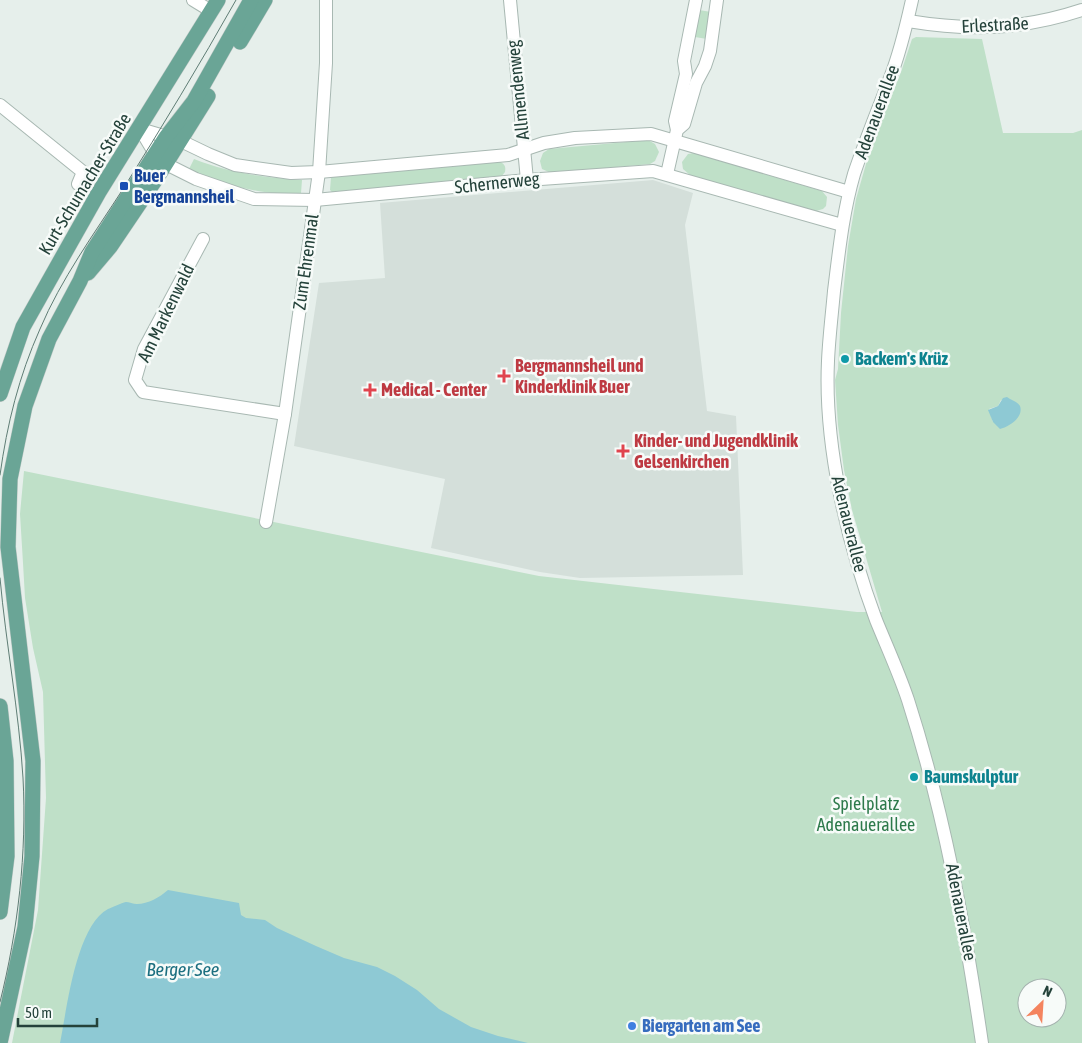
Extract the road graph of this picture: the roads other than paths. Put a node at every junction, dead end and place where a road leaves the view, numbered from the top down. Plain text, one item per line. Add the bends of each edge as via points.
1 (194, 0) edge
2 (251, 0) edge
3 (265, 0) edge
4 (326, 0) edge
5 (510, 0) edge
6 (696, 0) edge
7 (717, 0) edge
8 (912, 0) edge
9 (214, 6) edge
10 (1082, 10) edge
11 (908, 21) junction
12 (686, 74) junction
13 (699, 77) junction
14 (0, 105) edge
15 (140, 128) junction
16 (675, 135) junction
17 (166, 137) junction
18 (182, 141) junction
19 (524, 149) junction
20 (155, 154) junction
21 (166, 164) junction
22 (319, 172) junction
23 (667, 174) junction
24 (527, 180) junction
25 (78, 184) dead end
26 (849, 192) junction
27 (315, 200) junction
28 (842, 225) junction
29 (203, 239) dead end
30 (80, 282) junction
31 (0, 394) edge
32 (285, 414) junction
33 (266, 522) dead end
34 (0, 706) edge
35 (0, 912) edge
36 (0, 1043) edge
37 (982, 1043) edge

1 - 9 street
2 - 17 main road via 194,101
3 - 18 main road
4 - 22 street, Zum Ehrenmal via 326,63
5 - 19 street, Allmendenweg
6 - 12 street via 684,61
7 - 13 street via 710,51
8 - 11 street, Adenauerallee
9 - 15 main road, Kurt-Schumacher-Straße
10 - 11 street, Erlestraße via 1022,25 972,28
11 - 26 street, Adenauerallee
12 - 13 street
12 - 16 street
13 - 16 street via 684,124
14 - 25 street via 83,172
15 - 17 street, Schernerweg
15 - 20 street, Schernerweg
15 - 31 main road, Kurt-Schumacher-Straße via 99,192 23,327
16 - 19 street, Schernerweg via 575,138
16 - 23 street
16 - 26 street, Schernerweg
17 - 18 street, Schernerweg
17 - 20 main road
18 - 21 main road
18 - 22 street, Schernerweg via 235,165 291,173
19 - 22 street, Schernerweg via 508,155
19 - 24 street, Allmendenweg
20 - 21 street, Schernerweg
20 - 30 main road via 92,252
21 - 27 street, Schernerweg via 196,179 254,198
21 - 30 main road via 110,247
22 - 27 street, Zum Ehrenmal
23 - 24 street, Schernerweg via 653,170
23 - 28 street, Schernerweg
24 - 27 street, Schernerweg
26 - 28 street, Adenauerallee
27 - 32 street, Zum Ehrenmal
28 - 37 street, Adenauerallee via 828,361 831,437 838,485 854,551 875,618 908,700 941,816 957,890
29 - 32 street, Am Markenwald via 144,349 135,380 143,392
30 - 36 main road via 49,338 25,406 10,479 8,547 33,761 32,856 25,926
32 - 33 street, Zum Ehrenmal
34 - 35 main road via 7,799 7,856

